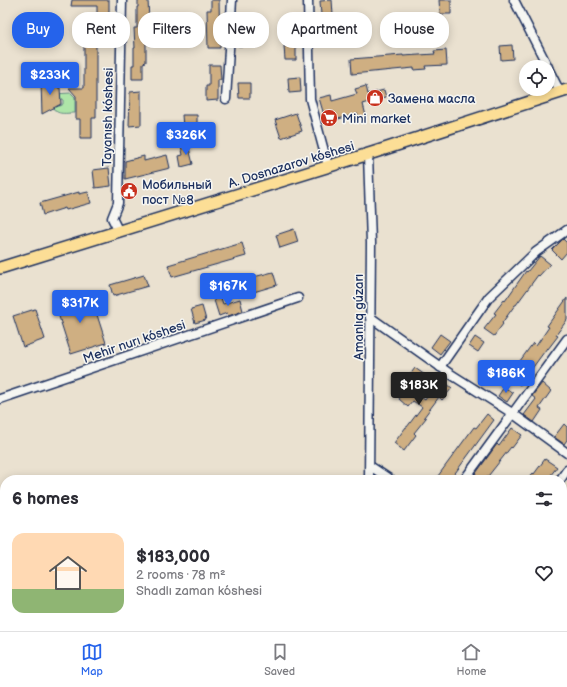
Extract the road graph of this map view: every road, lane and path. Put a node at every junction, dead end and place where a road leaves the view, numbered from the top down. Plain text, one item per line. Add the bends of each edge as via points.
1 (122, 0) edge
2 (232, 0) edge
3 (308, 0) edge
4 (514, 0) edge
5 (544, 60) edge
6 (555, 78) edge
7 (564, 91) edge
8 (226, 99) dead end
9 (368, 154) junction
10 (328, 166) junction
11 (567, 230) edge
12 (119, 232) junction
13 (0, 268) edge
14 (298, 298) dead end
15 (370, 317) junction
16 (567, 339) edge
17 (440, 367) junction
18 (0, 399) edge
19 (512, 413) junction
20 (567, 453) edge
21 (370, 466) junction
22 (369, 475) edge
23 (384, 475) edge
24 (468, 475) edge

1 - 12 street, Tayanısh kóshesi via 118,203 112,218
2 - 8 street
3 - 10 street via 310,99
4 - 5 street
6 - 7 street
7 - 9 main road, A. Dosnazarov kóshesi
9 - 10 main road, A. Dosnazarov kóshesi
9 - 15 street, Amanlıq gúzarı
10 - 12 main road, A. Dosnazarov kóshesi
11 - 17 street via 536,252 489,297
12 - 13 main road, A. Dosnazarov kóshesi
14 - 18 street, Mehir nurı kóshesi
15 - 17 street
15 - 21 street, Amanlıq gúzarı
16 - 19 street
17 - 19 street
19 - 20 street
19 - 24 street
21 - 22 street, Amanlıq gúzarı
21 - 23 street

